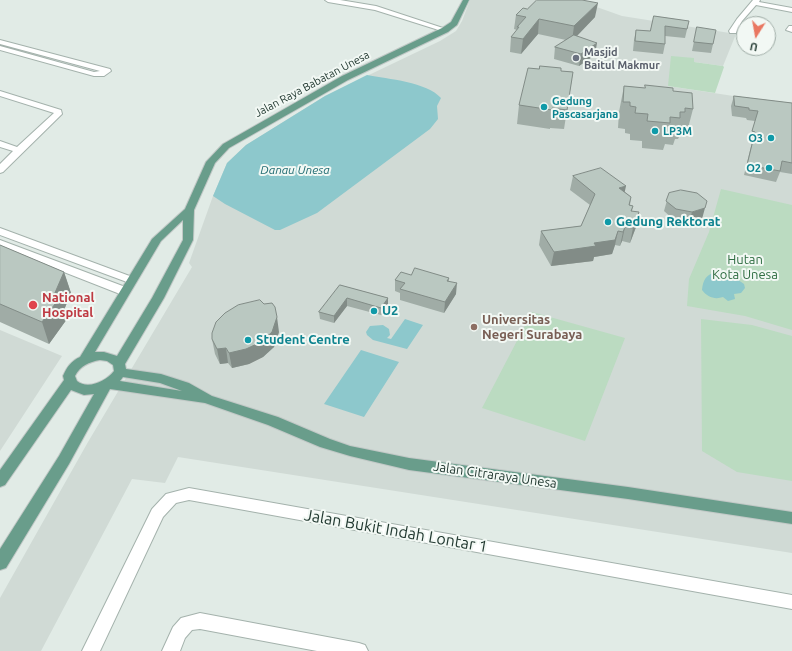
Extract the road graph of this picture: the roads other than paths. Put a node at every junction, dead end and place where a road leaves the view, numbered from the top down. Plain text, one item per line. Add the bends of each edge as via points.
1 (333, 0) edge
2 (466, 0) edge
3 (756, 2) edge
4 (792, 10) edge
5 (445, 30) junction
6 (733, 31) dead end
7 (0, 42) edge
8 (0, 48) edge
9 (0, 93) edge
10 (0, 144) edge
11 (19, 150) junction
12 (0, 170) edge
13 (189, 210) junction
14 (0, 231) edge
15 (157, 238) junction
16 (188, 240) junction
17 (0, 243) edge
18 (131, 280) junction
19 (124, 291) junction
20 (87, 355) junction
21 (121, 364) junction
22 (70, 381) junction
23 (107, 385) junction
24 (207, 399) junction
25 (0, 481) edge
26 (792, 518) edge
27 (0, 563) edge
28 (792, 602) edge
29 (91, 651) edge
30 (171, 651) edge
31 (359, 651) edge

1 - 5 street via 376,8
2 - 5 main road, Jalan Raya Babatan Unesa via 454,23
3 - 4 street
3 - 6 street via 739,20
5 - 13 main road, Jalan Raya Babatan Unesa via 345,78 226,146 211,162
7 - 8 street via 107,71 94,74
9 - 11 street via 58,112
10 - 11 street
11 - 12 street
13 - 15 main road
13 - 16 main road
14 - 18 street
15 - 16 main road via 174,233 181,234
15 - 18 main road
16 - 21 main road
17 - 19 street
18 - 19 main road
19 - 20 main road
20 - 21 main road via 108,357
20 - 22 main road via 74,367 69,376
21 - 23 main road via 118,376
21 - 24 main road, Jalan Citraraya Unesa via 184,386
22 - 23 main road via 83,390
22 - 25 main road
23 - 24 main road, Jalan Citraraya Unesa
23 - 27 main road
24 - 26 main road, Jalan Citraraya Unesa via 273,421 325,443 409,464
28 - 29 street, Jalan Bukit Indah Lontar 1 via 189,494 171,498 157,513
30 - 31 street via 187,623 200,621

